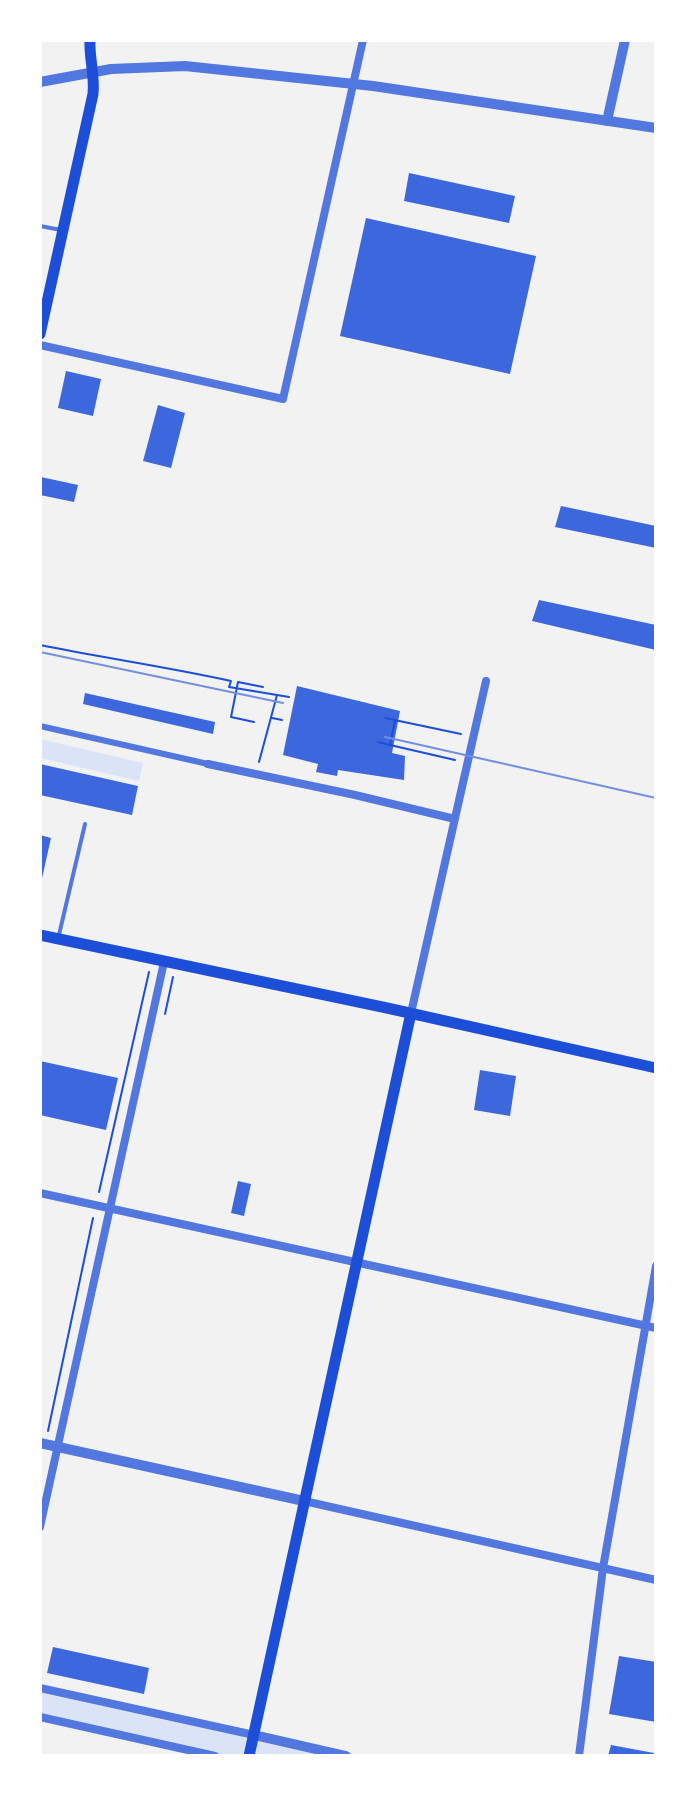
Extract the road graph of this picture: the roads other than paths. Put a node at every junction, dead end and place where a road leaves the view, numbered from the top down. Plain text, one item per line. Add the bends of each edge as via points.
1 (90, 40) edge
2 (363, 40) edge
3 (625, 40) edge
4 (93, 72) junction
5 (40, 82) edge
6 (353, 83) junction
7 (607, 121) junction
8 (656, 128) edge
9 (40, 226) edge
10 (63, 230) junction
11 (40, 334) edge
12 (40, 345) edge
13 (486, 681) dead end
14 (40, 726) edge
15 (208, 764) joint
16 (455, 819) junction
17 (85, 824) dead end
18 (40, 935) edge
19 (58, 939) junction
20 (164, 962) junction
21 (411, 1013) junction
22 (656, 1068) edge
23 (40, 1193) edge
24 (110, 1209) junction
25 (356, 1262) junction
26 (656, 1266) edge
27 (652, 1327) edge
28 (40, 1443) edge
29 (58, 1447) junction
30 (304, 1501) junction
31 (40, 1527) edge
32 (603, 1568) junction
33 (656, 1580) edge
34 (40, 1688) edge
35 (40, 1717) edge
36 (254, 1735) junction
37 (215, 1756) edge
38 (249, 1756) edge
39 (346, 1756) edge
40 (579, 1756) edge

1 - 4 main road
2 - 6 street
3 - 7 street
4 - 5 street
4 - 6 street via 185,66
4 - 10 main road via 93,94
6 - 7 street
6 - 12 street via 283,399
7 - 8 street
9 - 10 lane
10 - 11 main road
13 - 16 street
14 - 15 street
15 - 16 street
16 - 21 street
17 - 19 lane
18 - 19 main road
19 - 20 main road
20 - 21 main road
20 - 24 street
21 - 22 main road
21 - 25 main road
23 - 24 street
24 - 25 street
24 - 29 street
25 - 27 street
25 - 30 main road
26 - 27 street
27 - 32 street
28 - 29 street
29 - 30 street
29 - 31 street
30 - 32 street
30 - 36 main road
32 - 33 street
32 - 40 street
34 - 36 street
35 - 37 street
36 - 38 main road
36 - 39 street

